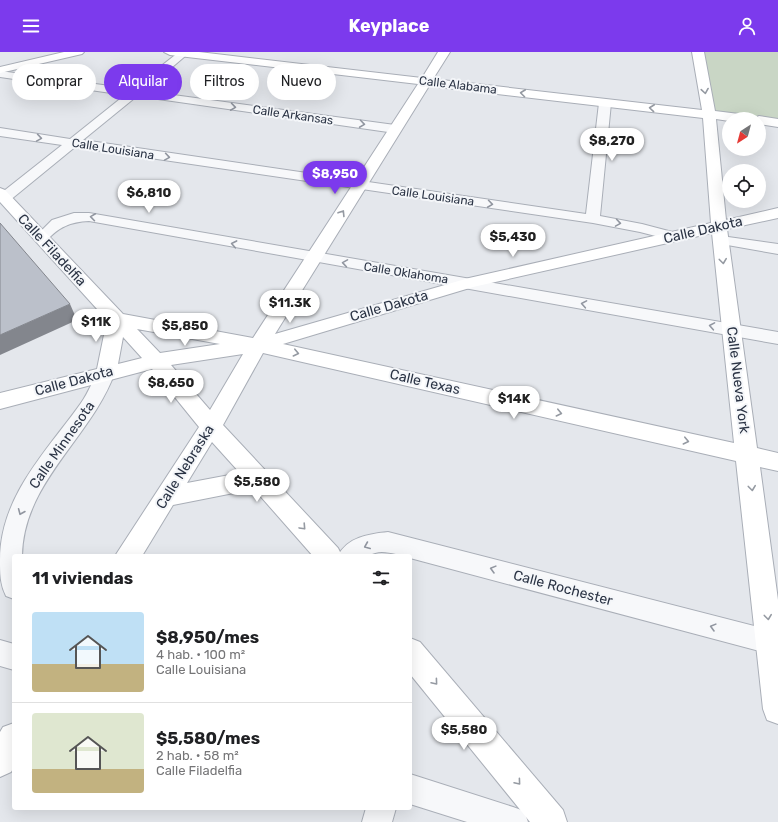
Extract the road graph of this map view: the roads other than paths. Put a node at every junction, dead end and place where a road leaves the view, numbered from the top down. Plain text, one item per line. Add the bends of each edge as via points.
1 (39, 52) edge
2 (78, 52) edge
3 (170, 52) edge
4 (444, 52) edge
5 (698, 52) edge
6 (184, 53) edge
7 (0, 61) edge
8 (170, 64) edge
9 (0, 70) edge
10 (0, 74) edge
11 (426, 80) junction
12 (104, 89) edge
13 (125, 100) edge
14 (182, 100) edge
15 (605, 103) junction
16 (709, 115) junction
17 (722, 116) edge
18 (766, 121) edge
19 (778, 123) edge
20 (395, 129) junction
21 (0, 132) edge
22 (72, 143) junction
23 (360, 186) junction
24 (2, 196) edge
25 (778, 213) edge
26 (593, 219) junction
27 (720, 233) junction
28 (675, 237) junction
29 (41, 238) junction
30 (778, 249) edge
31 (314, 258) junction
32 (468, 283) junction
33 (117, 319) junction
34 (731, 330) junction
35 (778, 338) edge
36 (258, 345) junction
37 (156, 361) junction
38 (106, 372) junction
39 (0, 401) edge
40 (211, 426) junction
41 (748, 455) junction
42 (778, 462) edge
43 (259, 479) junction
44 (165, 497) junction
45 (129, 554) edge
46 (327, 554) edge
47 (353, 554) edge
48 (12, 570) edge
49 (774, 643) edge
50 (0, 652) edge
51 (412, 654) edge
52 (12, 656) edge
53 (778, 708) edge
54 (12, 741) edge
55 (0, 761) edge
56 (412, 790) edge
57 (380, 810) edge
58 (377, 822) edge
59 (513, 822) edge
60 (551, 822) edge

1 - 7 street
2 - 9 street
3 - 6 street, Calle Alabama
4 - 11 street, Calle Nebraska
5 -> 16 street, Calle Nueva York
6 - 8 street
6 - 11 street, Calle Alabama
10 - 12 street, Calle Arkansas
15 -> 11 street, Calle Alabama
11 - 20 street, Calle Nebraska
13 - 22 street
14 -> 20 street, Calle Arkansas
16 -> 15 street, Calle Alabama
15 - 26 street
16 - 17 street, Calle Alabama
16 - 27 street, Calle Nueva York
18 - 19 street
20 - 23 street, Calle Nebraska
21 -> 22 street, Calle Louisiana
22 -> 23 street, Calle Louisiana
22 - 24 street
23 -> 26 street, Calle Louisiana
31 -> 23 street, Calle Nebraska
24 - 29 street, Calle Filadelfia
25 - 27 street, Calle Dakota
26 -> 28 street, Calle Louisiana via 636,226
27 - 28 street, Calle Dakota
27 - 30 street
27 -> 34 street, Calle Nueva York
28 - 32 street, Calle Dakota
31 -> 29 street, Calle Oklahoma via 89,216 59,221
29 - 33 street, Calle Filadelfia
32 -> 31 street, Calle Oklahoma
31 - 36 street, Calle Nebraska
34 -> 32 street, Calle Oklahoma
32 - 36 street, Calle Dakota
33 - 36 street, Calle Texas
33 - 37 street, Calle Filadelfia
33 - 38 street
34 - 35 street, Calle Oklahoma
34 - 41 street, Calle Nueva York
36 - 37 street, Calle Dakota
36 - 40 street, Calle Nebraska
36 -> 41 street, Calle Texas
37 - 38 street, Calle Dakota
37 - 40 street, Calle Filadelfia
38 - 39 street, Calle Dakota
38 -> 48 street, Calle Minnesota via 94,400 50,458 16,522 10,553
40 - 43 street, Calle Filadelfia
40 - 44 street, Calle Nebraska
41 - 42 street, Calle Texas
41 -> 49 street, Calle Nueva York
43 - 44 street
43 -> 46 street, Calle Filadelfia
44 - 45 street, Calle Nebraska
49 -> 47 street, Calle Rochester via 388,542 368,544
49 - 53 street, Calle Nueva York
50 - 52 street
51 -> 60 street
54 - 55 street
56 - 59 street
57 - 58 street

